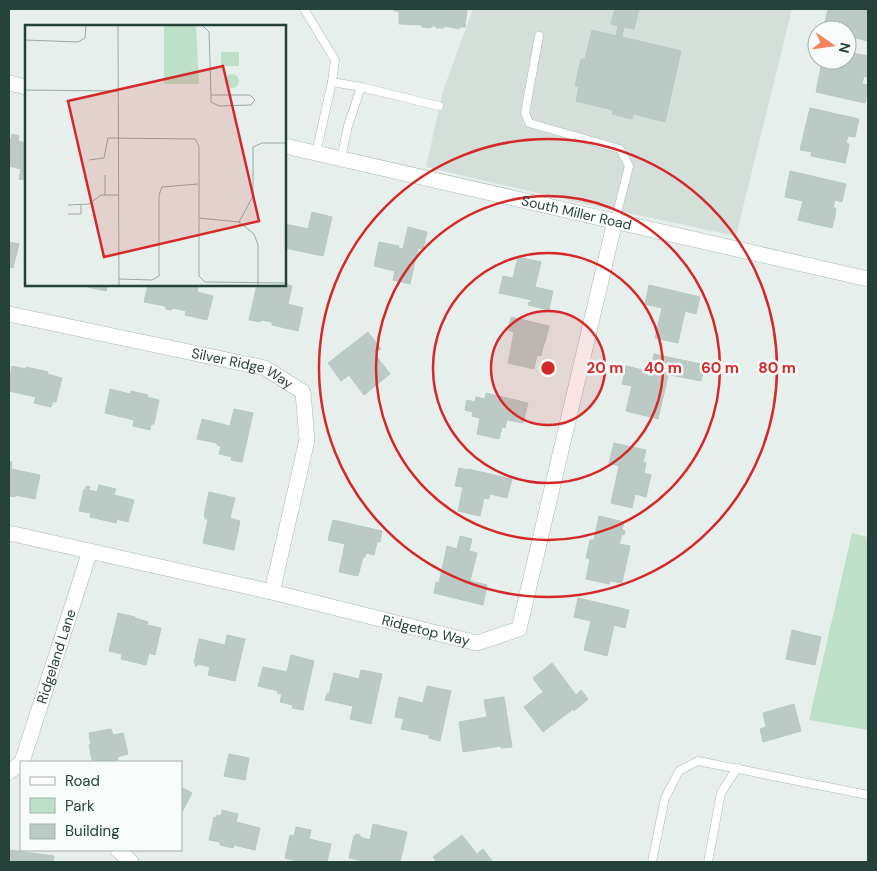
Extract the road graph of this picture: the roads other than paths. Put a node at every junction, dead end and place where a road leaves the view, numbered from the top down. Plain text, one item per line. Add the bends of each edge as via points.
1 (304, 9) edge
2 (540, 36) dead end
3 (332, 82) junction
4 (9, 83) edge
5 (25, 87) edge
6 (361, 87) junction
7 (439, 106) dead end
8 (286, 146) edge
9 (316, 152) junction
10 (341, 158) junction
11 (615, 221) junction
12 (868, 279) edge
13 (9, 314) edge
14 (9, 533) edge
15 (90, 551) junction
16 (272, 592) junction
17 (23, 761) edge
18 (20, 764) edge
19 (737, 768) junction
20 (9, 772) edge
21 (868, 794) edge
22 (119, 851) edge
23 (131, 862) edge
24 (652, 862) edge
25 (708, 862) edge

1 - 3 lane via 335,60
2 - 11 lane via 524,114 529,123 620,149 629,166
3 - 6 lane
3 - 9 lane
4 - 5 street
6 - 7 lane
6 - 10 lane
8 - 9 street, South Miller Road
9 - 10 street, South Miller Road
10 - 11 street, South Miller Road
11 - 12 street, South Miller Road
11 - 16 street, Ridgetop Way via 519,629 476,643
13 - 16 street, Silver Ridge Way via 265,368 303,392 307,440
14 - 15 street, Ridgetop Way
15 - 16 street, Ridgetop Way
15 - 17 street, Ridgeland Lane
18 - 20 street
19 - 21 lane
19 - 24 lane via 698,761 679,770 665,798
19 - 25 lane via 721,793
22 - 23 street

